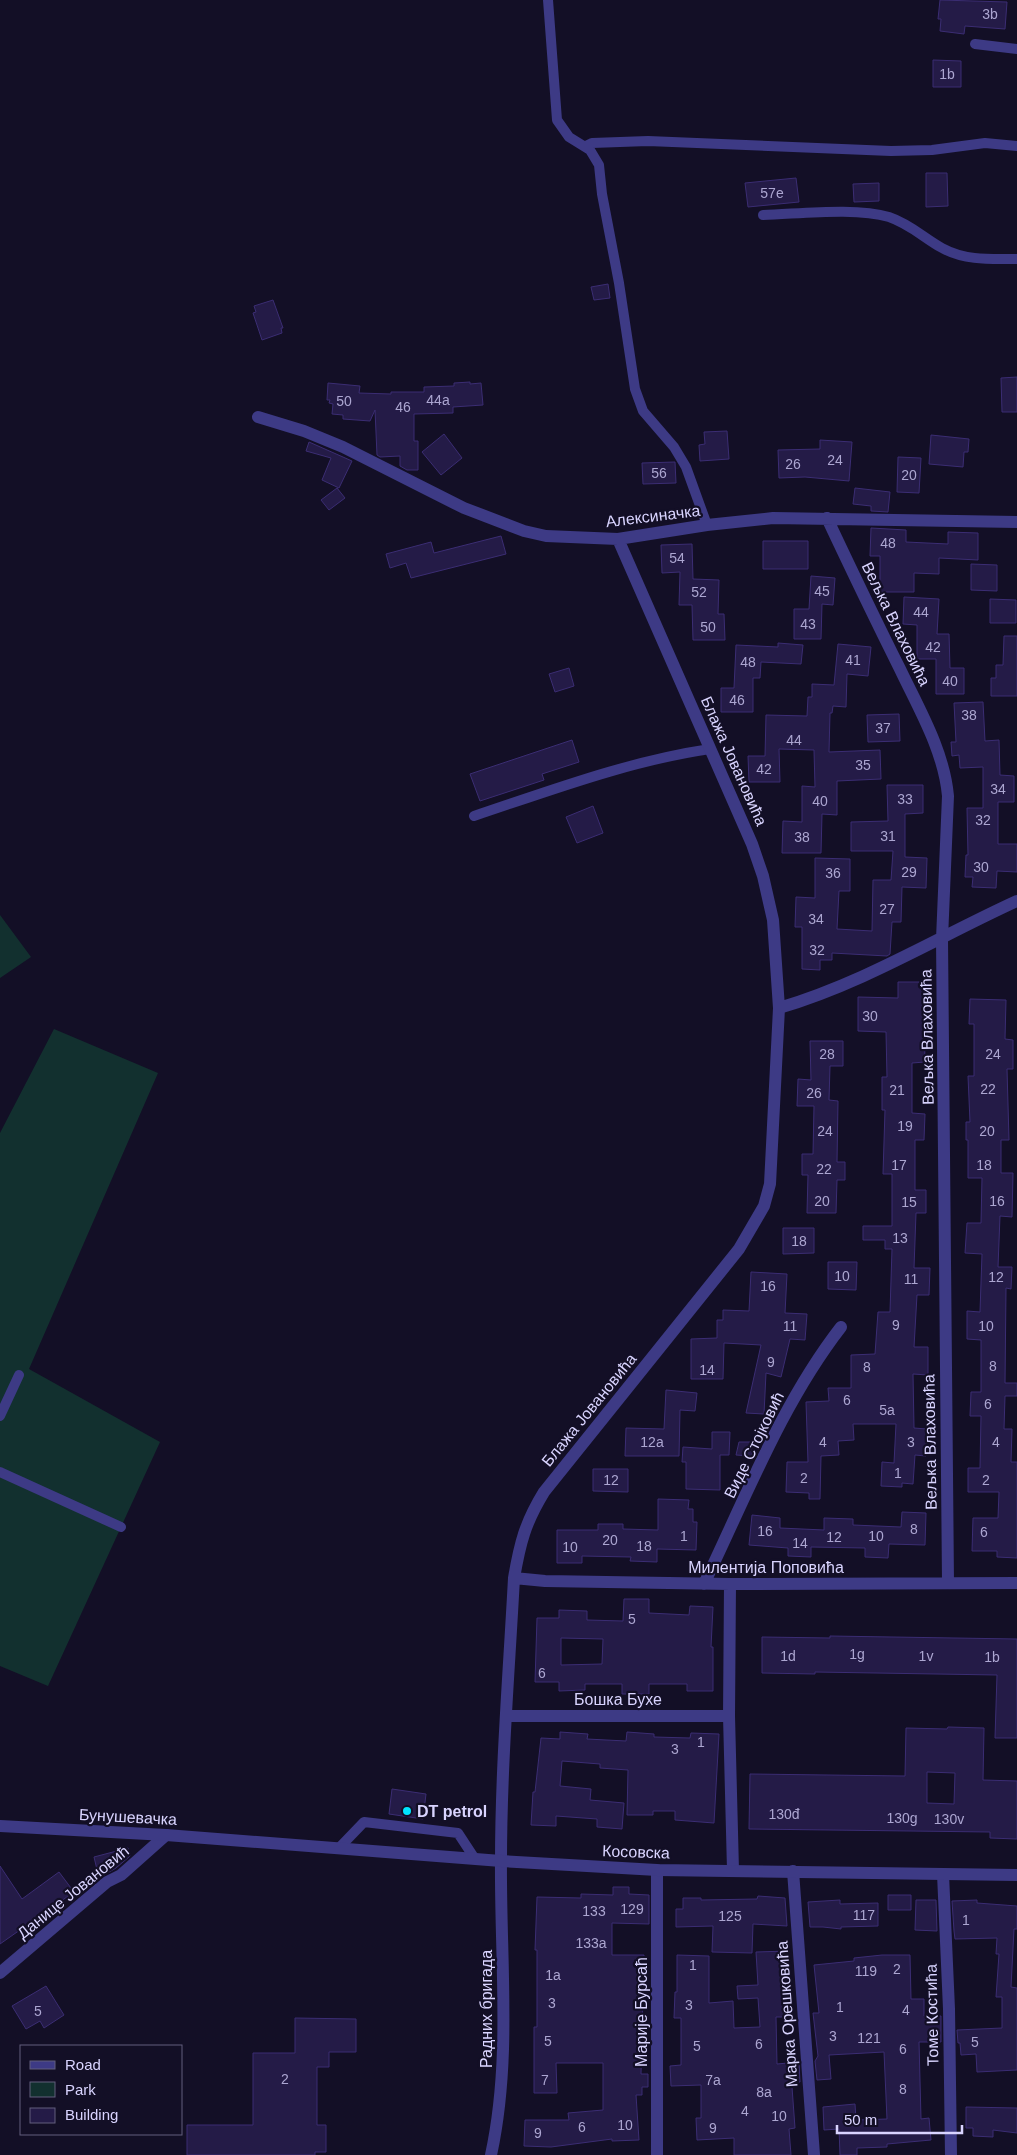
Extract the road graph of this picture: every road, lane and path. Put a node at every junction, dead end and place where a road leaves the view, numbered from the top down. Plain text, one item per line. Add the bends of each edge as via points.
1 (548, 0) edge
2 (975, 44) dead end
3 (1017, 49) edge
4 (586, 146) junction
5 (1017, 146) edge
6 (763, 215) dead end
7 (1017, 259) edge
8 (258, 417) dead end
9 (827, 518) junction
10 (1017, 522) edge
11 (708, 525) junction
12 (618, 539) junction
13 (710, 749) junction
14 (474, 816) dead end
15 (1017, 901) edge
16 (942, 939) junction
17 (779, 1008) junction
18 (841, 1327) dead end
19 (19, 1376) dead end
20 (0, 1416) edge
21 (0, 1472) edge
22 (121, 1527) dead end
23 (514, 1578) junction
24 (948, 1582) junction
25 (1017, 1583) edge
26 (704, 1584) junction
27 (730, 1584) junction
28 (507, 1716) junction
29 (729, 1716) junction
30 (0, 1826) edge
31 (166, 1835) junction
32 (254, 1842) joint
33 (339, 1848) junction
34 (475, 1859) junction
35 (501, 1861) junction
36 (658, 1870) junction
37 (733, 1870) junction
38 (793, 1871) junction
39 (944, 1874) junction
40 (1017, 1875) edge
41 (0, 1973) edge
42 (491, 2155) edge
43 (657, 2155) edge
44 (814, 2155) edge
45 (951, 2155) edge

1 - 4 lane via 555,110 560,127 569,137
2 - 3 lane
4 - 5 lane via 592,143 648,142 898,151 985,143
4 - 11 lane via 598,165 639,402 686,467
6 - 7 lane via 878,214 912,227 956,254 986,260
8 - 12 street, Алексиначка via 324,438 464,508 524,531 546,536
9 - 10 street, Алексиначка
9 - 11 street, Алексиначка via 772,518
9 - 16 street, Вељка Влаховића via 941,758 948,796
11 - 12 street, Алексиначка
12 - 13 street, Блажа Јовановића
13 - 14 lane via 596,775
13 - 17 street, Блажа Јовановића via 763,876 773,920
15 - 16 street via 968,923
16 - 17 street via 817,997
16 - 24 street, Вељка Влаховића
17 - 23 street, Блажа Јовановића via 773,1148 770,1184 764,1206 739,1250 544,1492 527,1522
18 - 26 street, Виде Стојковић via 816,1359 780,1425
19 - 20 lane
21 - 22 lane
23 - 26 street, Милентија Поповића
23 - 28 street, Блажа Јовановића
24 - 25 street, Милентија Поповића
24 - 27 street, Милентија Поповића
26 - 27 street, Милентија Поповића
27 - 29 street
28 - 29 street, Бошка Бухе
28 - 35 street, Блажа Јовановића
29 - 37 street
30 - 31 street, Бунушевачка
31 - 32 street, Бунушевачка
31 - 41 street, Данице Јовановић
32 - 33 street, Косовска
33 - 34 street, Косовска
33 - 34 lane via 364,1822 458,1833
34 - 35 street, Косовска
35 - 36 street, Косовска
35 - 42 street, Радних бригада via 502,2082
36 - 37 street, Косовска
36 - 43 street, Марије Бурсаћ
37 - 38 street, Косовска
38 - 39 street, Косовска
38 - 44 street, Марка Орешковића
39 - 40 street, Косовска
39 - 45 street, Томе Костића

